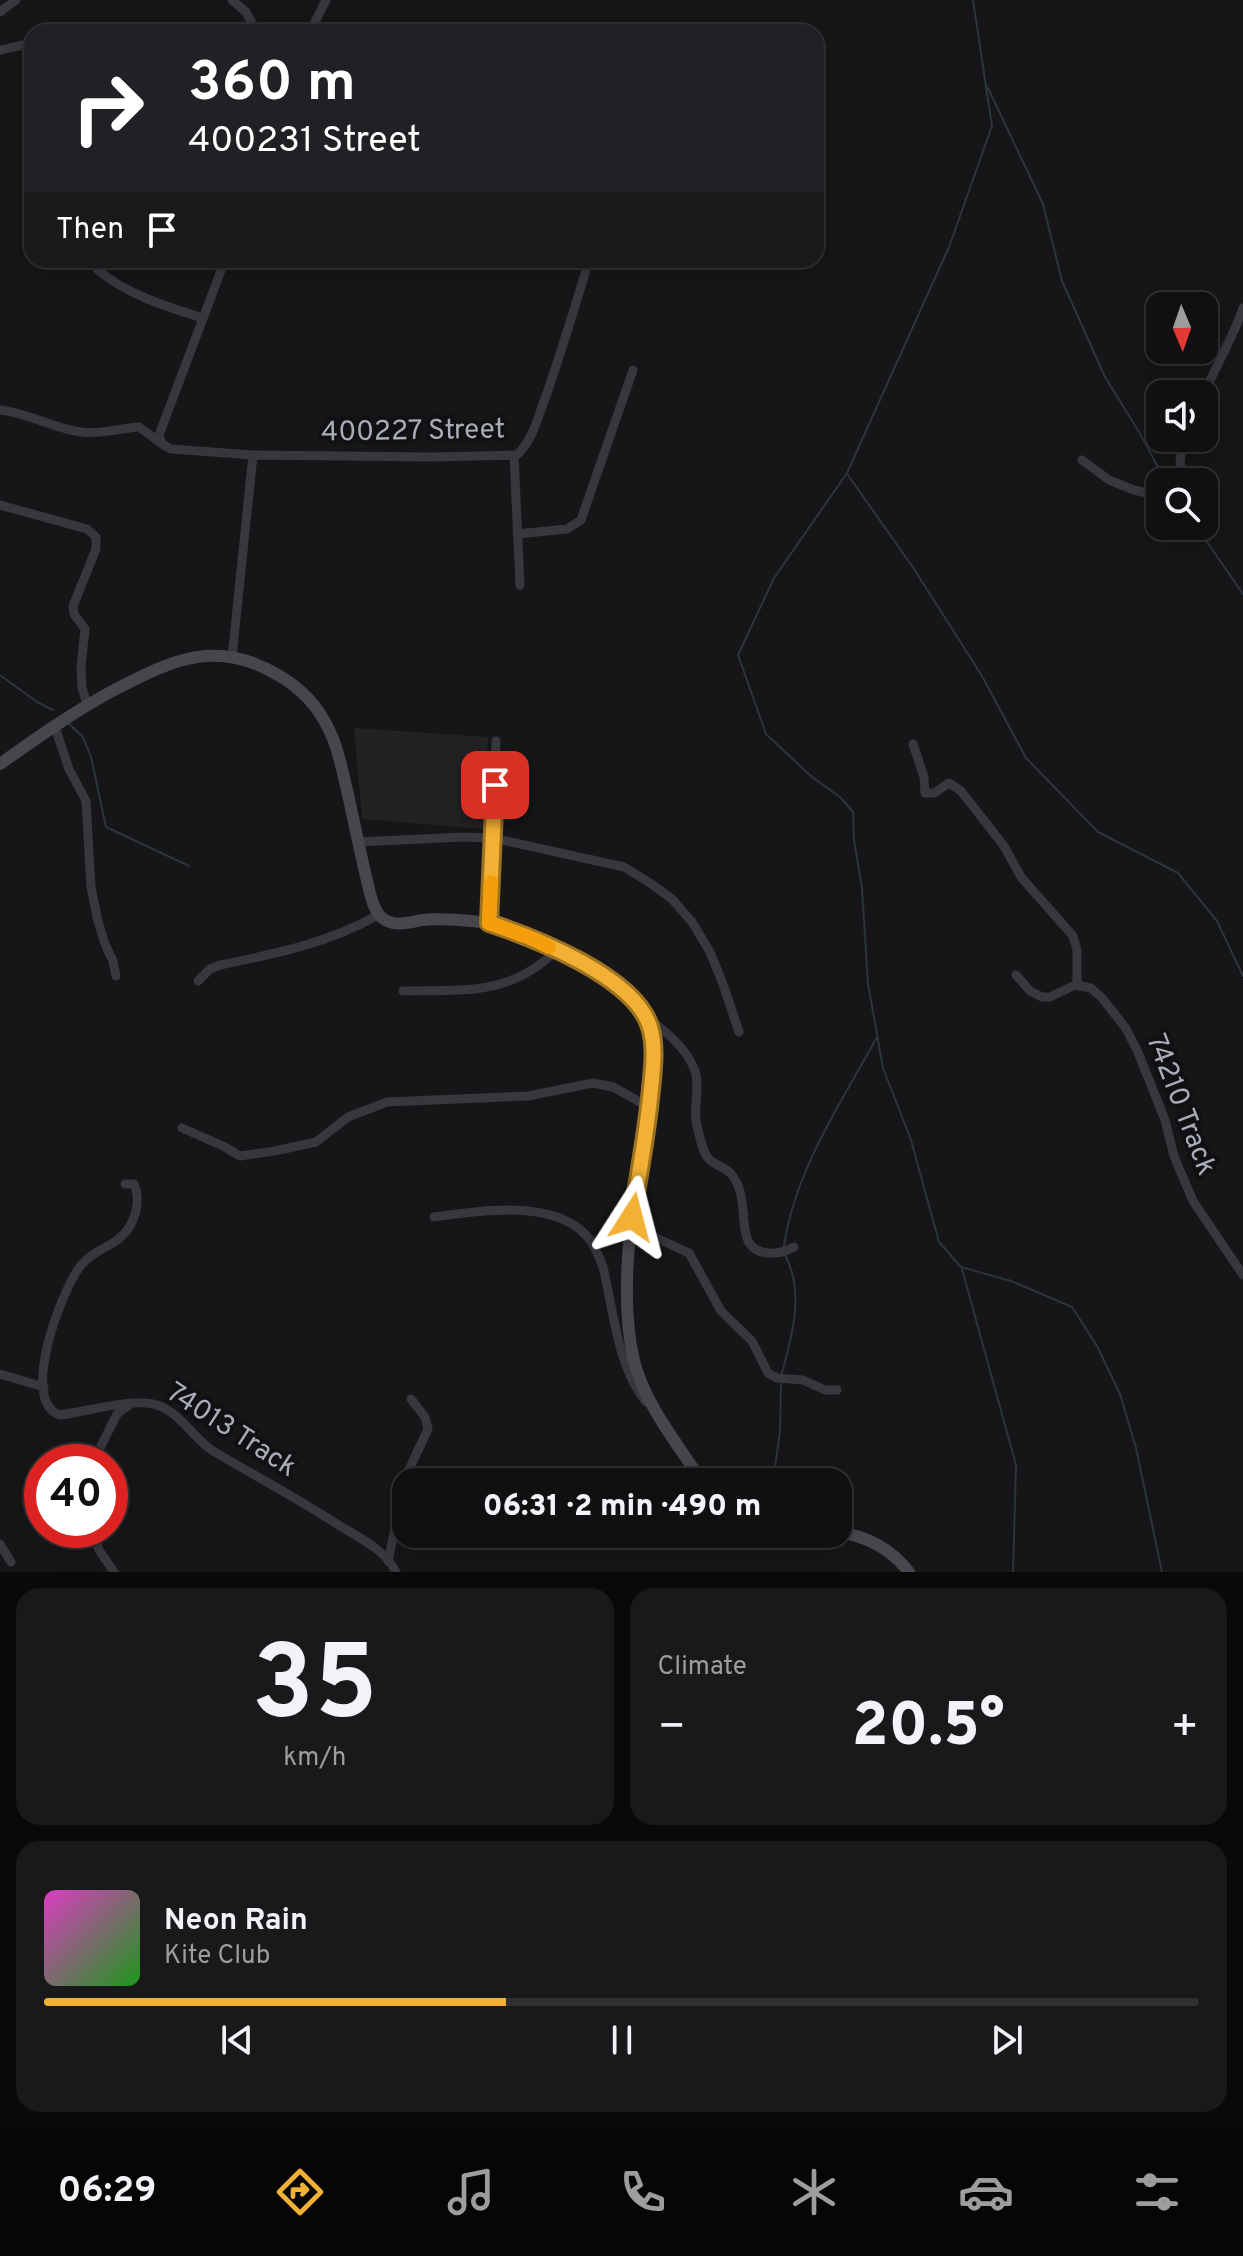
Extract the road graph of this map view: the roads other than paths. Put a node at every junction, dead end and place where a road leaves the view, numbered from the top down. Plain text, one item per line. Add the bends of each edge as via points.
1 (16, 0) edge
2 (232, 0) edge
3 (326, 0) edge
4 (0, 12) edge
5 (253, 24) edge
6 (314, 24) edge
7 (24, 45) edge
8 (0, 50) edge
9 (97, 268) edge
10 (218, 268) edge
11 (587, 268) edge
12 (1243, 308) edge
13 (203, 318) junction
14 (633, 370) dead end
15 (1210, 380) edge
16 (0, 410) edge
17 (161, 440) junction
18 (253, 455) junction
19 (514, 456) junction
20 (1082, 460) dead end
21 (1146, 493) edge
22 (0, 505) edge
23 (517, 534) junction
24 (520, 585) dead end
25 (232, 657) junction
26 (87, 705) junction
27 (55, 727) junction
28 (496, 741) dead end
29 (913, 744) dead end
30 (0, 764) edge
31 (493, 838) junction
32 (358, 842) junction
33 (378, 915) junction
34 (489, 923) junction
35 (556, 950) junction
36 (1016, 975) dead end
37 (116, 976) dead end
38 (198, 981) dead end
39 (1077, 985) junction
40 (403, 991) dead end
41 (646, 1017) junction
42 (739, 1032) dead end
43 (649, 1107) junction
44 (182, 1128) dead end
45 (125, 1184) dead end
46 (635, 1199) junction
47 (434, 1217) dead end
48 (794, 1247) dead end
49 (1243, 1275) edge
50 (0, 1374) edge
51 (44, 1387) junction
52 (837, 1390) dead end
53 (411, 1399) dead end
54 (132, 1404) junction
55 (657, 1413) junction
56 (102, 1444) edge
57 (693, 1468) edge
58 (852, 1535) edge
59 (0, 1544) edge
60 (98, 1548) edge
61 (388, 1561) junction
62 (11, 1562) dead end
63 (114, 1572) edge
64 (396, 1572) edge
65 (909, 1572) edge

1 - 4 street
2 - 5 street
3 - 6 street
7 - 8 street
9 - 13 street via 114,283
10 - 13 street
11 - 19 street, 400227 Street via 532,431
12 - 15 street
13 - 17 street
14 - 23 street via 581,520 567,529
16 - 17 street, 400227 Street via 83,432 139,427
17 - 18 street, 400227 Street via 171,449
18 - 19 street, 400227 Street
18 - 25 street
19 - 23 street
20 - 21 street via 1109,480
22 - 26 street via 95,535 97,544 73,606 85,629 81,667
23 - 24 street
25 - 26 street via 200,656 165,664
25 - 32 street via 286,680 315,706 332,734
26 - 27 street
27 - 30 street
27 - 37 street via 86,801 91,887
28 - 31 street
29 - 39 street via 925,793 949,783 961,791 1021,877 1073,936
31 - 32 street
31 - 34 street
31 - 42 street via 624,867 672,899 710,952
32 - 33 street
33 - 34 street via 392,923
33 - 38 street via 292,951 220,965
34 - 35 street
35 - 40 street via 511,982
35 - 41 street via 617,985
36 - 39 street via 1042,997
39 - 49 street, 74210 Track via 1095,991 1131,1036 1165,1120 1179,1172
41 - 43 street via 653,1044
41 - 48 street via 692,1065 694,1113 703,1149 734,1177 749,1242 767,1254
43 - 44 street via 613,1087 593,1083 528,1096 387,1102 348,1117 316,1142 245,1156
43 - 46 street
45 - 51 street via 134,1184 137,1191 132,1220 120,1239 85,1261 71,1282 50,1333
46 - 52 street via 652,1236 689,1253 721,1311 752,1341 768,1373
46 - 55 street via 627,1277 633,1357
47 - 55 street via 538,1213 571,1223 585,1234 603,1267 631,1380
50 - 51 street
51 - 54 street, 74013 Track via 48,1408 60,1415
53 - 61 street via 428,1429 407,1474
54 - 56 street via 117,1414
54 - 61 street, 74013 Track via 156,1404 169,1411 207,1446
55 - 57 street
58 - 65 street via 891,1552
59 - 62 street
60 - 63 street
61 - 64 street, 74013 Track

